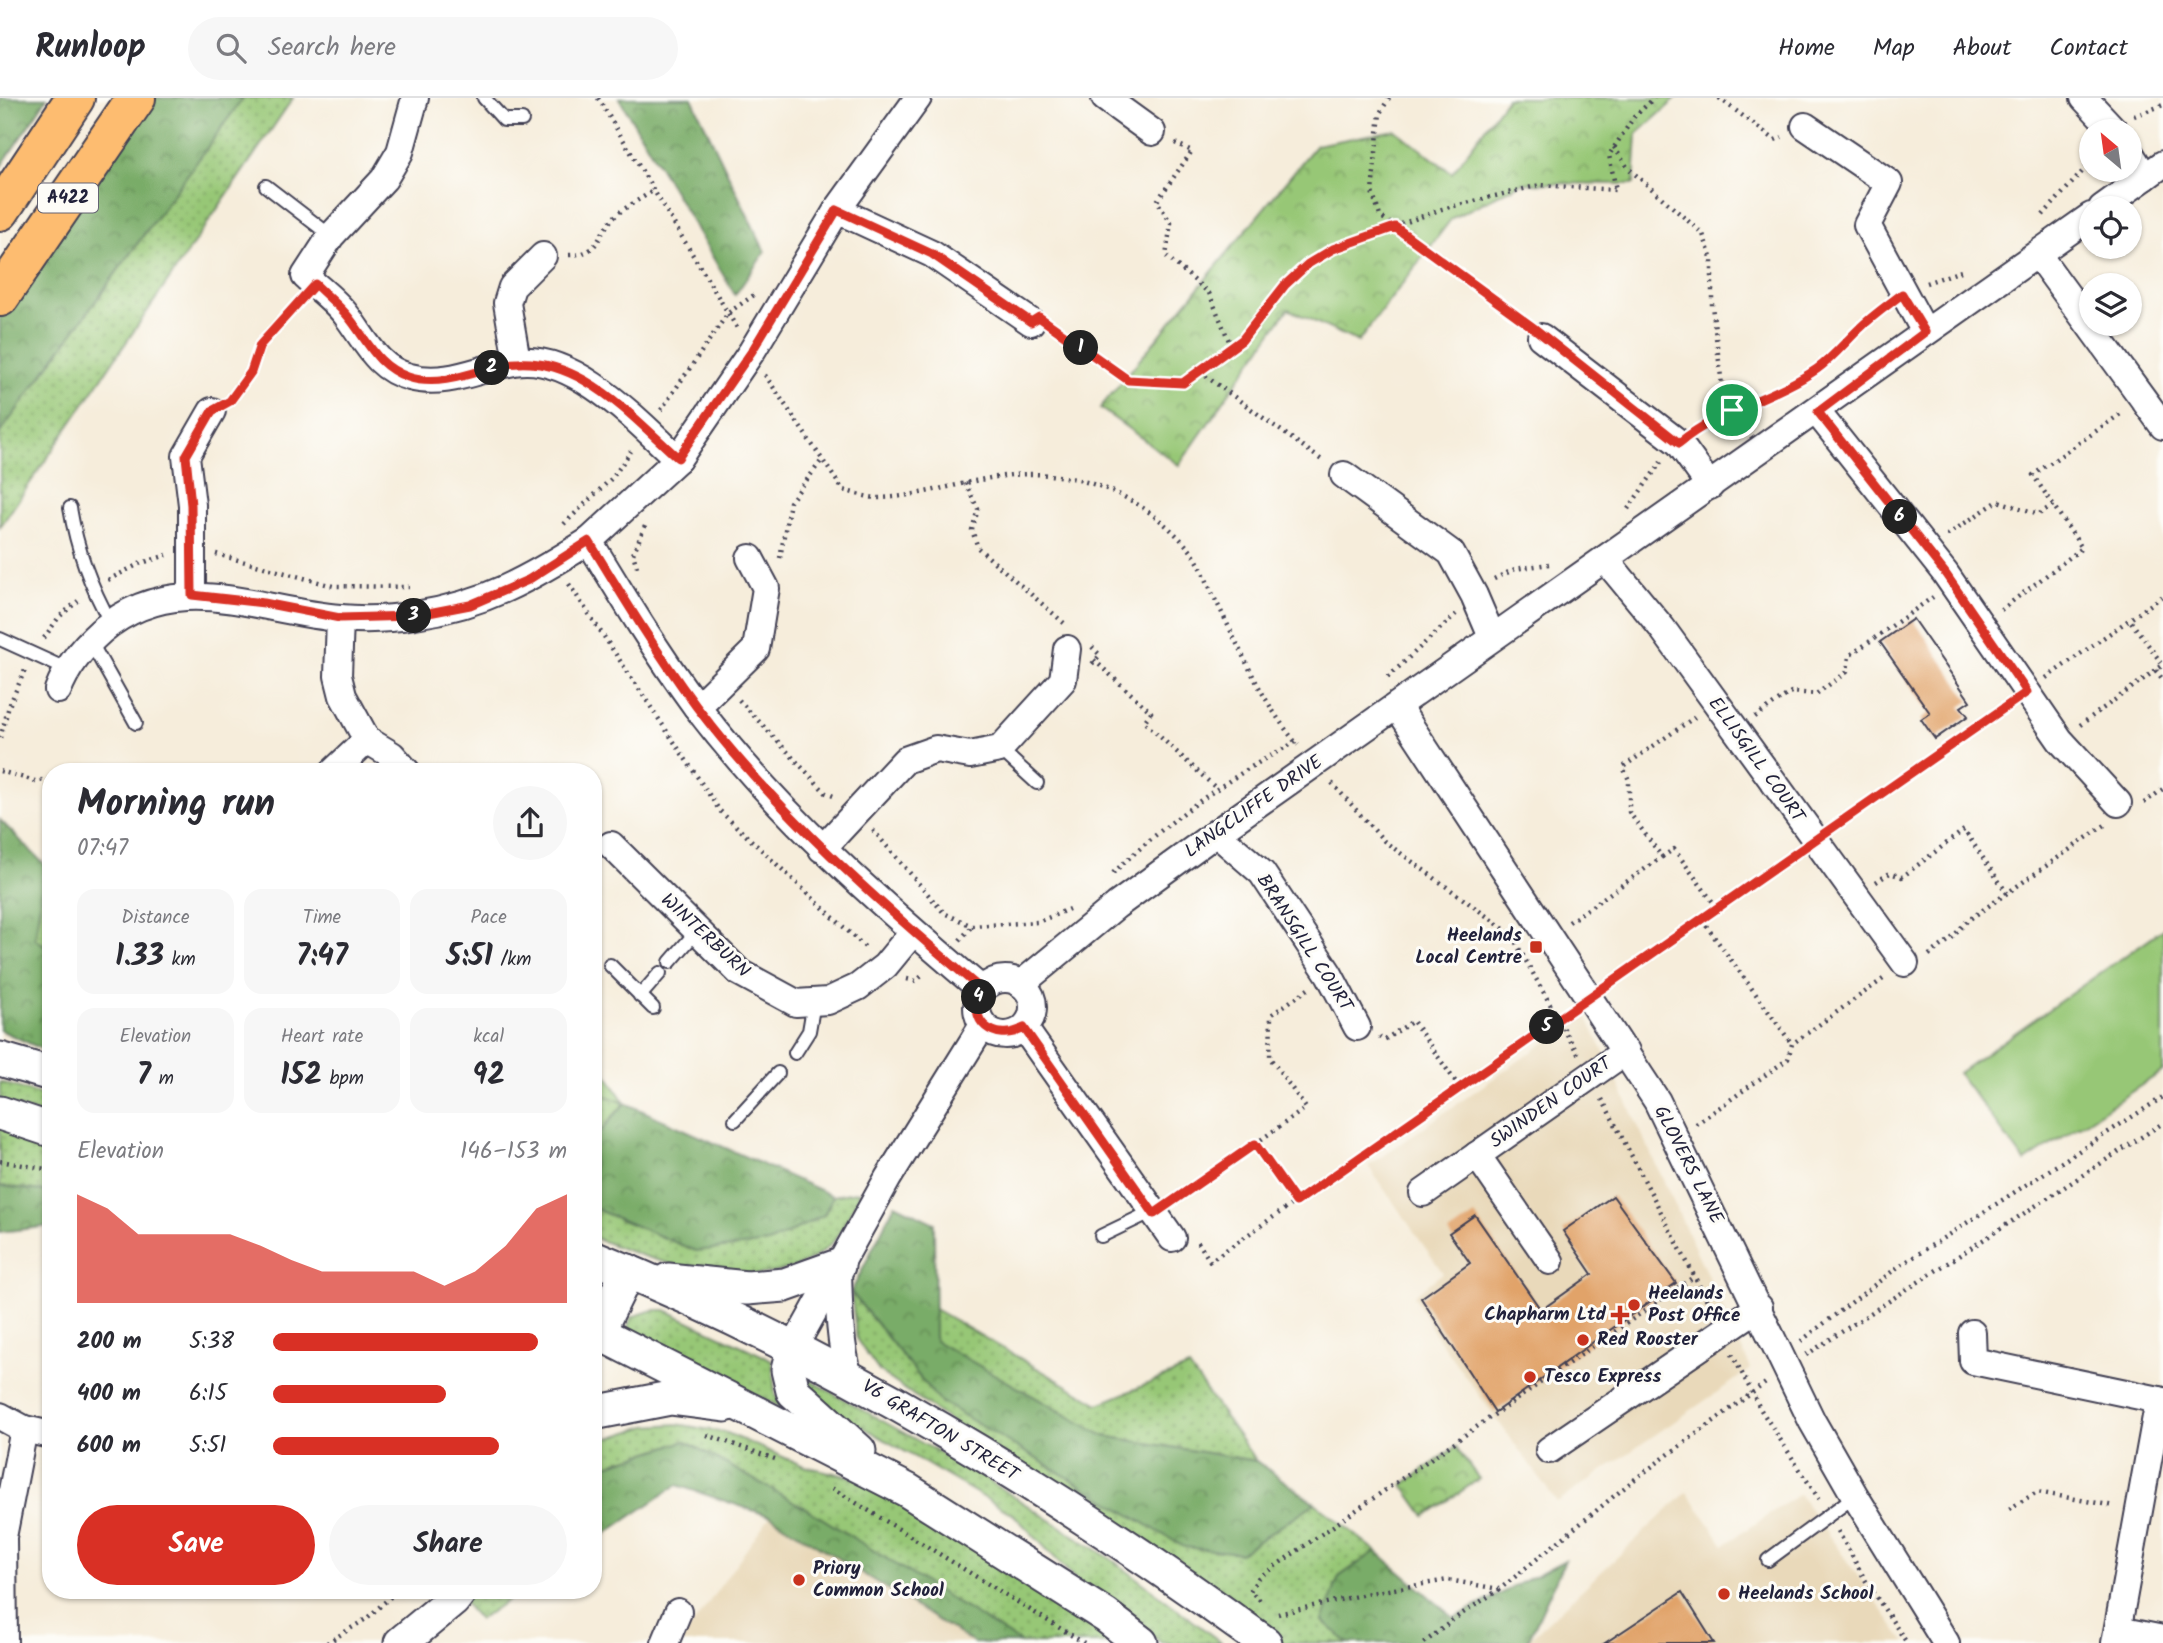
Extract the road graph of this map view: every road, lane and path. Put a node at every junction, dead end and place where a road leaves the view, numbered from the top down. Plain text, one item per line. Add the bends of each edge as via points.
1 (75, 98) edge
2 (135, 98) edge
3 (415, 98) edge
4 (484, 98) edge
5 (918, 98) edge
6 (1105, 98) edge
7 (1389, 98) edge
8 (1654, 98) edge
9 (1719, 98) edge
10 (2084, 98) edge
11 (2104, 119) edge
12 (522, 120) dead end
13 (1805, 126) joint
14 (1152, 132) joint
15 (1615, 147) junction
16 (2154, 171) edge
17 (2079, 176) edge
18 (266, 187) dead end
19 (654, 190) dead end
20 (2119, 196) edge
21 (837, 210) junction
22 (0, 211) edge
23 (2038, 220) dead end
24 (2079, 225) edge
25 (1395, 227) junction
26 (331, 236) junction
27 (2038, 255) junction
28 (543, 256) joint
29 (1970, 267) dead end
30 (315, 284) junction
31 (1902, 294) junction
32 (0, 297) edge
33 (728, 313) dead end
34 (1031, 322) joint
35 (1925, 332) junction
36 (1541, 337) joint
37 (1232, 348) junction
38 (517, 361) junction
39 (1200, 372) junction
40 (766, 377) dead end
41 (759, 387) dead end
42 (2144, 398) junction
43 (1732, 410) junction
44 (212, 411) joint
45 (1818, 412) junction
46 (2163, 426) edge
47 (646, 430) junction
48 (1679, 443) junction
49 (678, 458) junction
50 (1344, 475) joint
51 (965, 483) dead end
52 (1710, 486) junction
53 (2053, 505) junction
54 (70, 508) dead end
55 (1627, 510) dead end
56 (646, 524) dead end
57 (562, 526) dead end
58 (589, 541) junction
59 (191, 547) junction
60 (1925, 549) junction
61 (750, 558) dead end
62 (1605, 559) junction
63 (1556, 562) dead end
64 (553, 564) junction
65 (642, 580) dead end
66 (1952, 584) junction
67 (413, 587) dead end
68 (92, 589) junction
69 (192, 595) junction
70 (1474, 595) junction
71 (2163, 596) edge
72 (340, 618) junction
73 (2129, 619) junction
74 (111, 623) junction
75 (1981, 625) junction
76 (1492, 636) junction
77 (0, 639) edge
78 (90, 641) junction
79 (1075, 641) junction
80 (32, 655) junction
81 (1094, 660) junction
82 (2156, 670) junction
83 (1086, 671) dead end
84 (62, 680) joint
85 (2163, 680) edge
86 (1381, 682) dead end
87 (723, 683) junction
88 (2027, 692) junction
89 (1714, 703) junction
90 (1397, 706) junction
91 (697, 707) junction
92 (136, 723) dead end
93 (1734, 732) junction
94 (1304, 736) dead end
95 (0, 738) edge
96 (367, 740) junction
97 (2060, 740) junction
98 (1000, 749) junction
99 (343, 763) edge
100 (399, 763) edge
101 (0, 771) edge
102 (42, 780) edge
103 (1037, 783) dead end
104 (1217, 789) junction
105 (2118, 803) dead end
106 (856, 813) junction
107 (1216, 833) junction
108 (1816, 841) junction
109 (602, 843) edge
110 (822, 849) junction
111 (1662, 857) junction
112 (1107, 878) dead end
113 (2007, 893) dead end
114 (1855, 897) junction
115 (1079, 904) dead end
116 (1718, 909) junction
117 (1702, 920) junction
118 (697, 931) junction
119 (913, 932) junction
120 (1549, 937) junction
121 (670, 961) dead end
122 (1905, 963) dead end
123 (610, 965) dead end
124 (885, 966) junction
125 (660, 973) dead end
126 (1329, 974) junction
127 (1021, 984) junction
128 (982, 990) junction
129 (639, 996) junction
130 (1590, 998) junction
131 (814, 1002) junction
132 (653, 1009) dead end
133 (983, 1025) junction
134 (1357, 1027) joint
135 (1024, 1028) junction
136 (1792, 1044) dead end
137 (1626, 1051) junction
138 (795, 1053) dead end
139 (0, 1059) edge
140 (42, 1071) edge
141 (778, 1073) dead end
142 (1460, 1088) junction
143 (2163, 1097) edge
144 (0, 1113) edge
145 (735, 1120) dead end
146 (2163, 1123) edge
147 (42, 1127) edge
148 (1255, 1144) junction
149 (1477, 1155) junction
150 (0, 1161) edge
151 (42, 1168) edge
152 (1423, 1193) dead end
153 (1296, 1202) junction
154 (1154, 1212) junction
155 (1101, 1236) dead end
156 (1184, 1239) joint
157 (602, 1261) edge
158 (1550, 1261) dead end
159 (838, 1266) junction
160 (634, 1274) junction
161 (1695, 1276) dead end
162 (1759, 1307) junction
163 (602, 1324) edge
164 (1972, 1333) dead end
165 (602, 1338) edge
166 (794, 1347) junction
167 (1783, 1363) junction
168 (849, 1377) junction
169 (2161, 1401) edge
170 (748, 1408) junction
171 (602, 1411) edge
172 (0, 1416) edge
173 (24, 1429) junction
174 (42, 1433) edge
175 (693, 1433) dead end
176 (1549, 1450) dead end
177 (791, 1465) dead end
178 (826, 1484) dead end
179 (907, 1490) junction
180 (1855, 1496) junction
181 (2009, 1509) dead end
182 (2139, 1511) junction
183 (1768, 1560) dead end
184 (1500, 1589) junction
185 (388, 1599) edge
186 (454, 1599) edge
187 (678, 1612) dead end
188 (2116, 1636) edge
189 (2163, 1640) edge
190 (4, 1643) edge
191 (327, 1643) edge
192 (401, 1643) edge
193 (665, 1643) edge
194 (1084, 1643) edge
195 (1141, 1643) edge
196 (1265, 1643) edge
197 (1424, 1643) edge
198 (1946, 1643) edge

1 - 22 main road, A422
2 - 32 main road, A422
3 - 26 street via 395,161
4 - 12 lane via 504,120
5 - 21 street
6 - 14 street
7 - 25 path via 1380,113 1372,192 1380,216
8 - 15 path via 1634,117
9 - 13 path via 1774,140
10 - 11 street
13 - 31 street via 1889,183 1867,225
14 - 37 path via 1192,151 1157,201 1171,223 1166,256 1209,293
15 - 25 path via 1609,155 1616,190 1540,185 1442,209
15 - 43 path via 1628,168 1703,234 1712,260 1712,306 1722,385
16 - 20 street
17 - 23 path
18 - 26 lane
19 - 28 path via 609,222 600,243 578,255
21 - 34 street via 932,254
21 - 49 street via 752,351
24 - 27 street, LANGCLIFFE DRIVE
25 - 36 path
25 - 37 path via 1333,249 1308,264
26 - 30 street via 305,276
27 - 35 street, LANGCLIFFE DRIVE
27 - 42 street
28 - 38 street via 512,287 507,303
29 - 31 path
30 - 38 street via 347,315 384,365 410,377 441,381
30 - 44 path via 260,345 251,372 230,401
31 - 35 street
31 - 43 path via 1819,368
33 - 47 path
34 - 39 path via 1039,317 1128,380 1183,383
35 - 45 street, LANGCLIFFE DRIVE
36 - 48 street
37 - 39 path
38 - 47 street via 592,382
39 - 50 path
40 - 41 path
42 - 46 street
42 - 53 path via 2033,475
43 - 48 path
44 - 59 street via 186,456
45 - 52 street, LANGCLIFFE DRIVE
45 - 60 street
47 - 49 street
47 - 57 path via 612,477
48 - 52 street
48 - 55 path via 1648,477
49 - 58 street
50 - 70 street via 1451,553
51 - 79 path via 978,509 972,530 978,548
52 - 62 street, LANGCLIFFE DRIVE
53 - 60 path via 2039,514 1998,501
53 - 75 path via 2082,548
54 - 68 lane via 75,542
56 - 65 path via 633,554
58 - 64 street
58 - 91 street
59 - 67 path via 333,586
59 - 68 path via 139,564
59 - 69 street
60 - 66 street
61 - 87 street via 766,588 756,649
62 - 76 street, LANGCLIFFE DRIVE
62 - 89 street, ELLISGILL COURT via 1662,628
63 - 70 path via 1515,569
64 - 72 street via 470,605 413,616
64 - 124 path via 720,811
66 - 75 street
66 - 93 path via 1849,656 1847,672 1816,694 1791,692
68 - 74 lane
68 - 80 path via 59,617
69 - 72 street
69 - 74 street via 147,602
70 - 76 street
70 - 86 path
71 - 73 path
72 - 96 street via 338,676 343,696
73 - 82 path via 2163,665
73 - 88 path
74 - 78 street
75 - 88 street
76 - 90 street, LANGCLIFFE DRIVE
77 - 80 lane
78 - 84 street
78 - 92 lane
79 - 81 path via 1100,654
79 - 98 street via 1063,680
80 - 84 lane
80 - 95 path
81 - 83 path
81 - 104 path via 1151,712 1144,722
82 - 85 path
82 - 97 path
87 - 91 street
87 - 106 path via 826,793 845,801
88 - 97 street
88 - 108 path
89 - 93 street, ELLISGILL COURT
89 - 111 path via 1623,767 1629,780 1629,812
90 - 107 street, LANGCLIFFE DRIVE
90 - 120 street, GLOVERS LANE
91 - 110 street
93 - 108 street, ELLISGILL COURT
94 - 104 path
96 - 99 street
96 - 100 street
97 - 105 street
98 - 103 lane
98 - 106 street via 970,755 936,749 905,760
101 - 102 path
104 - 112 path via 1185,809
106 - 110 street
106 - 115 path via 944,913 972,926 1038,922
107 - 126 street, BRANSGILL COURT via 1262,873
107 - 127 street, LANGCLIFFE DRIVE via 1117,905
108 - 114 street, ELLISGILL COURT
108 - 116 path
109 - 118 street, WINTERBURN
110 - 119 street
111 - 116 path via 1674,849
111 - 120 path
113 - 114 path via 1964,830 1902,877 1890,873
114 - 122 street, ELLISGILL COURT
116 - 117 path
117 - 130 path
117 - 136 path
118 - 121 lane
118 - 131 street, WINTERBURN via 739,972 796,1003
119 - 124 street, WINTERBURN
119 - 128 street
120 - 130 street, GLOVERS LANE
123 - 129 lane
124 - 131 street, WINTERBURN via 858,987
125 - 129 lane
126 - 134 street, BRANSGILL COURT
126 - 148 path via 1271,1015 1270,1058 1306,1108
127 - 128 street via 1005,979
127 - 135 street via 1033,1007
128 - 133 street via 976,1007
129 - 132 lane
130 - 137 street, GLOVERS LANE
130 - 142 path
131 - 138 lane via 809,1031
133 - 135 street via 1005,1035
133 - 159 street
134 - 142 path via 1384,1040 1413,1021
135 - 154 street
137 - 149 street, SWINDEN COURT
137 - 162 street, GLOVERS LANE via 1657,1101
139 - 140 street
141 - 145 lane
142 - 153 path
143 - 167 path via 1898,1267
144 - 147 street
146 - 167 path
148 - 153 path
148 - 154 path
149 - 152 street, SWINDEN COURT
149 - 158 street, SWINDEN COURT
150 - 151 path
153 - 156 path via 1210,1261
154 - 155 lane
154 - 156 street
157 - 160 street, V6 GRAFTON STREET
159 - 160 street via 785,1285 747,1288
159 - 166 street
159 - 168 street via 839,1320
160 - 163 street
160 - 166 street, V6 GRAFTON STREET
161 - 184 path via 1258,1578 1250,1591 1279,1615 1448,1580
162 - 167 street, GLOVERS LANE
162 - 176 street
164 - 169 street via 1973,1361
165 - 170 street
166 - 168 street, V6 GRAFTON STREET
166 - 179 street via 788,1370 793,1391
167 - 180 street, GLOVERS LANE
167 - 184 path
168 - 196 street, V6 GRAFTON STREET via 1158,1565
169 - 182 street
170 - 171 street via 670,1398
170 - 179 street
172 - 173 street
173 - 174 street
173 - 190 street via 3,1537
175 - 177 path via 720,1437
178 - 194 path
179 - 195 street
180 - 183 lane
180 - 198 street, GLOVERS LANE
181 - 182 path via 2037,1492
182 - 188 street
184 - 197 path
185 - 191 path
186 - 192 street
187 - 193 street
188 - 189 street

